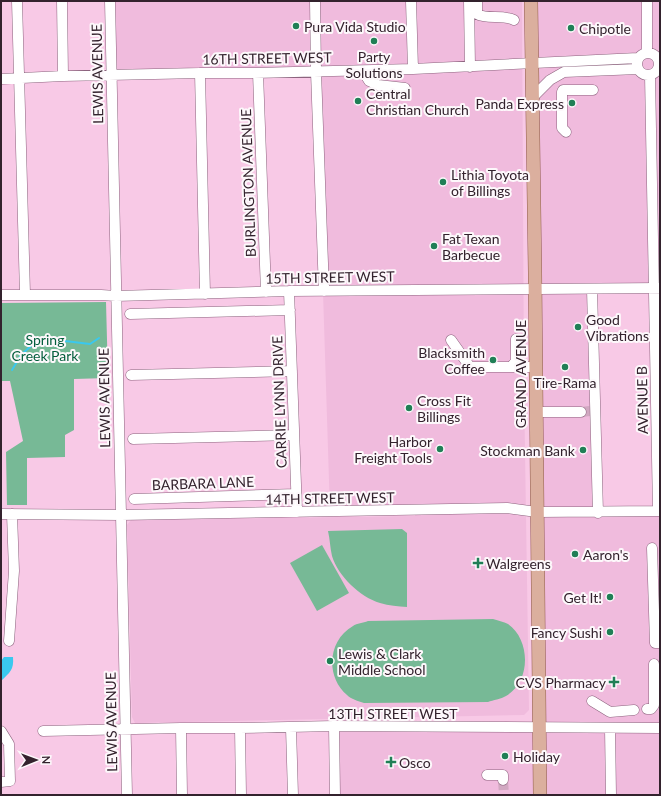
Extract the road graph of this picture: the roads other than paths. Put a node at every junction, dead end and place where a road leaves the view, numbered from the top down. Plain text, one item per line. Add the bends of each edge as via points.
1 (17, 1) edge
2 (62, 1) edge
3 (110, 1) edge
4 (315, 1) edge
5 (411, 1) edge
6 (469, 1) edge
7 (477, 1) edge
8 (531, 1) edge
9 (647, 1) edge
10 (514, 20) dead end
11 (643, 55) junction
12 (533, 64) junction
13 (470, 67) junction
14 (413, 69) junction
15 (638, 69) junction
16 (363, 71) junction
17 (316, 72) junction
18 (200, 73) junction
19 (258, 73) junction
20 (110, 75) junction
21 (650, 75) junction
22 (63, 76) junction
23 (18, 78) junction
24 (1, 79) edge
25 (406, 88) dead end
26 (593, 90) dead end
27 (533, 97) junction
28 (566, 132) dead end
29 (657, 288) edge
30 (592, 289) junction
31 (535, 290) junction
32 (289, 291) junction
33 (324, 291) junction
34 (266, 292) junction
35 (25, 294) junction
36 (205, 294) junction
37 (1, 296) edge
38 (116, 296) junction
39 (290, 310) junction
40 (130, 314) dead end
41 (516, 339) dead end
42 (451, 340) dead end
43 (511, 367) junction
44 (536, 367) junction
45 (292, 371) junction
46 (131, 375) dead end
47 (589, 411) junction
48 (536, 412) junction
49 (294, 435) junction
50 (133, 439) dead end
51 (296, 494) junction
52 (134, 499) dead end
53 (659, 511) edge
54 (297, 512) junction
55 (537, 512) junction
56 (598, 512) junction
57 (1, 514) edge
58 (12, 514) junction
59 (121, 515) junction
60 (652, 548) dead end
61 (9, 641) dead end
62 (660, 643) edge
63 (654, 664) dead end
64 (592, 701) dead end
65 (647, 709) dead end
66 (634, 710) dead end
67 (334, 726) junction
68 (181, 728) junction
69 (240, 728) junction
70 (291, 728) junction
71 (538, 728) junction
72 (610, 728) junction
73 (660, 728) edge
74 (125, 730) junction
75 (1, 731) edge
76 (43, 731) dead end
77 (487, 775) dead end
78 (503, 780) dead end
79 (1, 782) edge
80 (127, 795) edge
81 (182, 795) edge
82 (241, 795) edge
83 (293, 795) edge
84 (335, 795) edge
85 (540, 795) edge
86 (611, 795) edge

1 - 23 street
2 - 22 street
3 - 20 street, LEWIS AVENUE
4 - 17 street
5 - 14 street
6 - 13 street
7 - 10 street via 477,14 482,17 507,17
8 - 12 main road, GRAND AVENUE
9 - 11 street
11 - 12 street, 16TH STREET WEST
11 - 15 street via 637,64
11 - 21 street via 654,55 657,58 657,70
12 - 13 street, 16TH STREET WEST
12 - 27 main road, GRAND AVENUE
13 - 14 street, 16TH STREET WEST
14 - 16 street, 16TH STREET WEST
15 - 21 street via 643,74
15 - 27 street via 564,72 550,80
16 - 17 street, 16TH STREET WEST
16 - 25 street via 369,81 378,85
17 - 19 street, 16TH STREET WEST
17 - 33 street
18 - 19 street, 16TH STREET WEST
18 - 20 street, 16TH STREET WEST
18 - 36 street
19 - 34 street, BURLINGTON AVENUE
20 - 22 street, 16TH STREET WEST
20 - 38 street, LEWIS AVENUE
21 - 29 street, AVENUE B
22 - 23 street, 16TH STREET WEST
23 - 24 street, 16TH STREET WEST
23 - 35 street
26 - 28 street via 563,90 562,128
27 - 31 main road, GRAND AVENUE
29 - 30 street, 15TH STREET WEST
29 - 53 street, AVENUE B
30 - 31 street, 15TH STREET WEST
30 - 47 street
31 - 33 street, 15TH STREET WEST
31 - 44 main road, GRAND AVENUE
32 - 33 street, 15TH STREET WEST
32 - 34 street, 15TH STREET WEST
32 - 39 street, CARRIE LYNN DRIVE
34 - 36 street, 15TH STREET WEST
35 - 37 street, 15TH STREET WEST
35 - 38 street, 15TH STREET WEST
36 - 38 street, 15TH STREET WEST
38 - 59 street, LEWIS AVENUE
39 - 40 street
39 - 45 street, CARRIE LYNN DRIVE
41 - 43 street via 516,361
42 - 43 street via 470,367
43 - 44 street
44 - 48 main road, GRAND AVENUE
45 - 46 street
45 - 49 street, CARRIE LYNN DRIVE
47 - 48 street
47 - 56 street
48 - 55 main road, GRAND AVENUE
49 - 50 street
49 - 51 street, CARRIE LYNN DRIVE
51 - 52 street, BARBARA LANE
51 - 54 street, CARRIE LYNN DRIVE
53 - 56 street, 14TH STREET WEST
54 - 55 street, 14TH STREET WEST via 507,508
54 - 59 street, 14TH STREET WEST
55 - 56 street, 14TH STREET WEST
55 - 71 main road, GRAND AVENUE
57 - 58 street, 14TH STREET WEST
58 - 59 street, 14TH STREET WEST
58 - 61 street via 14,571
59 - 74 street, LEWIS AVENUE
60 - 62 street via 654,643
63 - 65 street via 654,705
64 - 66 street via 610,712
67 - 70 street, 13TH STREET WEST
67 - 71 street, 13TH STREET WEST
67 - 84 street
68 - 69 street, 13TH STREET WEST
68 - 74 street, 13TH STREET WEST
68 - 81 street
69 - 70 street, 13TH STREET WEST
69 - 82 street
70 - 83 street
71 - 72 street, 13TH STREET WEST
71 - 85 main road, GRAND AVENUE
72 - 73 street, 13TH STREET WEST
72 - 86 street
74 - 76 street, 13TH STREET WEST
74 - 80 street, LEWIS AVENUE
75 - 79 street via 9,744 10,782
77 - 78 street via 503,775

